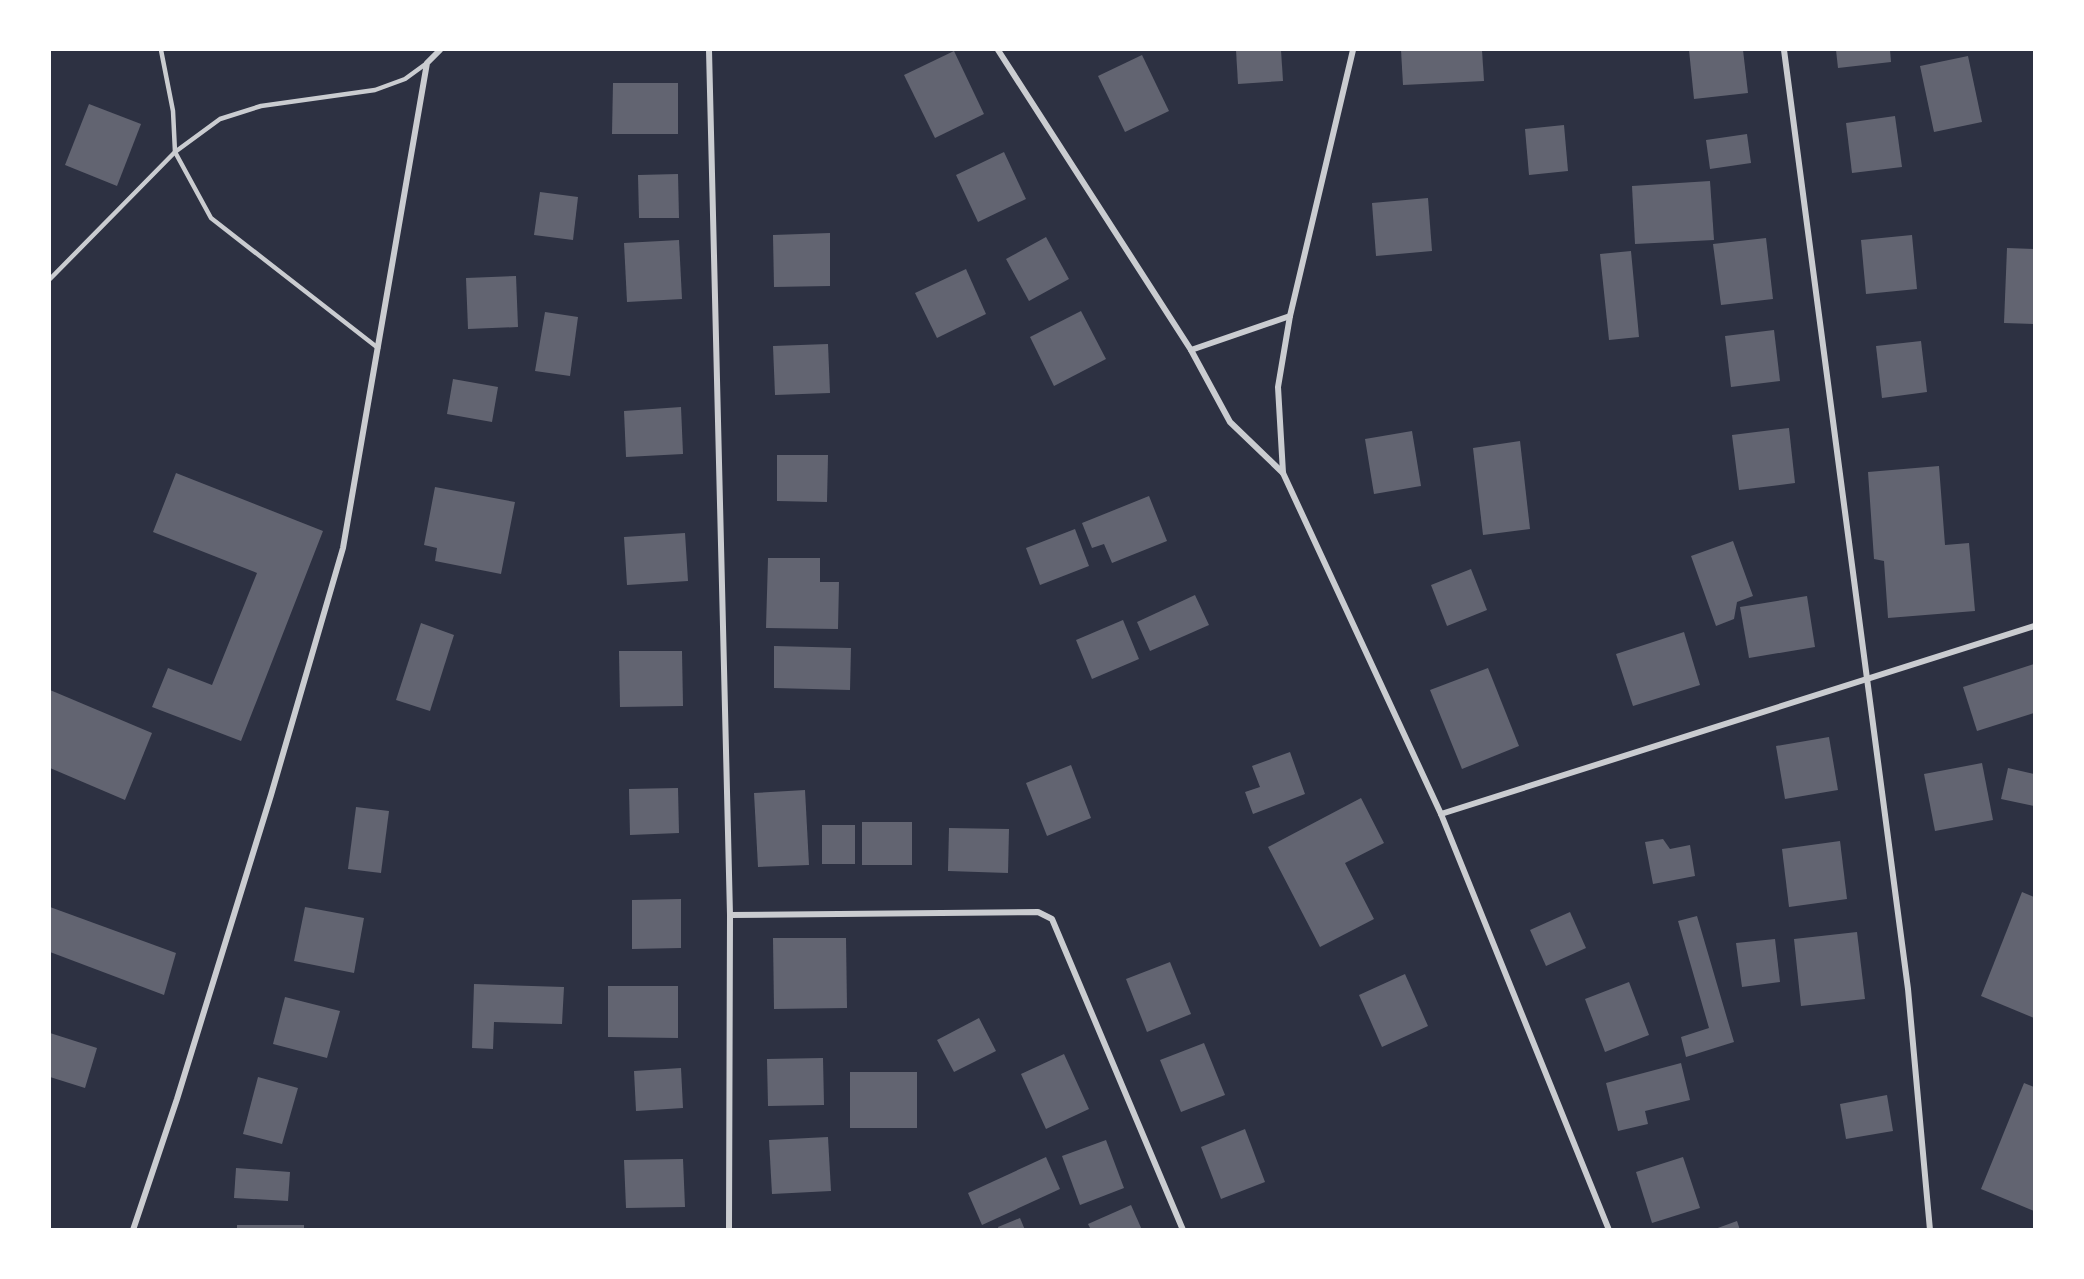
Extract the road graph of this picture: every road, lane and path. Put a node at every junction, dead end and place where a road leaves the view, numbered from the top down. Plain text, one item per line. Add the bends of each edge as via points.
1 (161, 50) edge
2 (440, 50) edge
3 (709, 50) edge
4 (998, 50) edge
5 (1353, 50) edge
6 (1784, 50) edge
7 (427, 63) junction
8 (175, 152) junction
9 (50, 279) edge
10 (1290, 316) junction
11 (378, 348) junction
12 (1191, 350) junction
13 (1283, 473) junction
14 (2034, 626) edge
15 (1866, 680) junction
16 (1441, 814) junction
17 (729, 915) junction
18 (133, 1230) edge
19 (729, 1230) edge
20 (1182, 1230) edge
21 (1609, 1230) edge
22 (1930, 1230) edge

1 - 8 lane via 173,111
2 - 7 street
3 - 17 street
4 - 12 street
5 - 10 street
6 - 15 street
7 - 8 lane via 405,79 375,90 261,106 220,119
7 - 11 street
8 - 9 lane
8 - 11 lane via 211,218
10 - 12 street
10 - 13 street via 1278,387
11 - 18 street via 343,548 177,1099
12 - 13 street via 1230,422
13 - 16 street
14 - 15 street
15 - 16 street
15 - 22 street via 1908,989
16 - 21 street
17 - 19 street
17 - 20 street via 1038,912 1052,919

